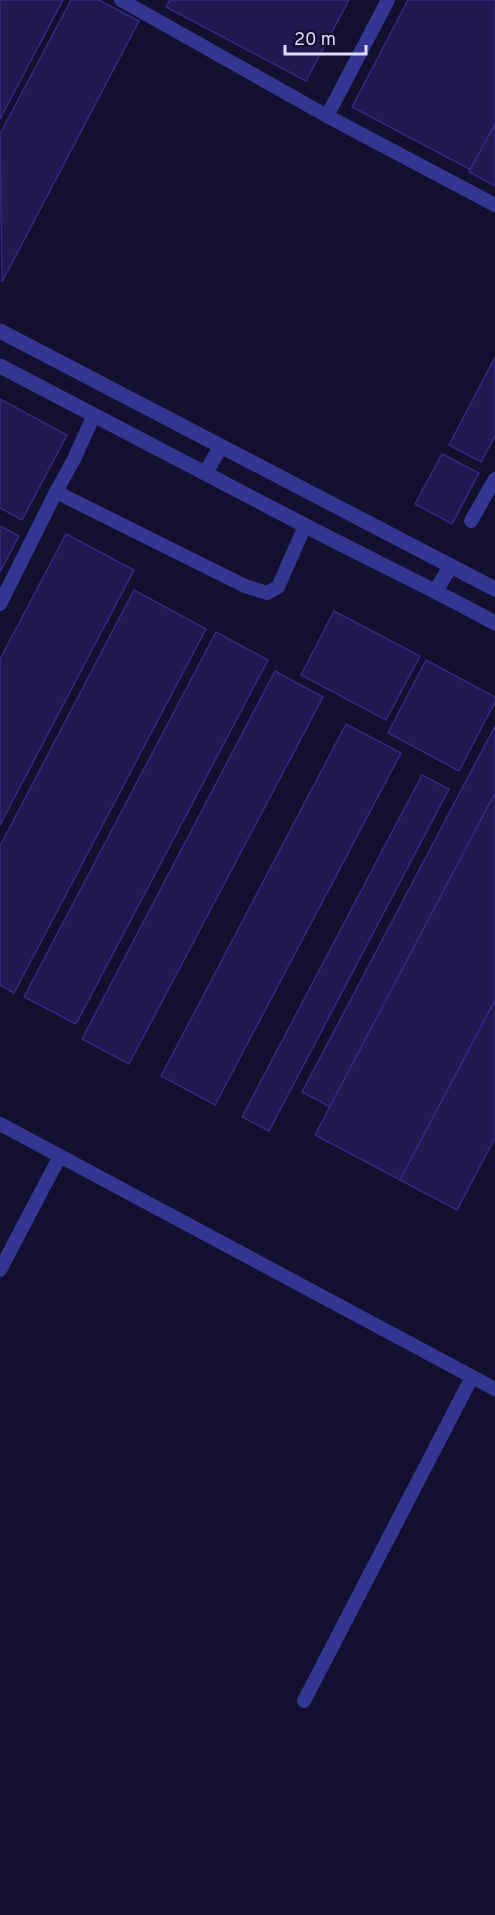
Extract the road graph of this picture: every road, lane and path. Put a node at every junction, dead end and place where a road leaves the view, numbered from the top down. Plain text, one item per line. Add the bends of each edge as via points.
1 (121, 0) edge
2 (388, 0) edge
3 (327, 116) junction
4 (495, 206) edge
5 (0, 331) edge
6 (0, 366) edge
7 (94, 415) junction
8 (222, 446) junction
9 (206, 472) junction
10 (495, 479) edge
11 (56, 492) junction
12 (482, 501) junction
13 (495, 507) edge
14 (471, 521) dead end
15 (305, 525) junction
16 (451, 566) junction
17 (495, 589) edge
18 (436, 590) junction
19 (0, 604) edge
20 (495, 623) edge
21 (0, 1124) edge
22 (60, 1156) junction
23 (0, 1270) edge
24 (472, 1377) junction
25 (495, 1389) edge
26 (304, 1701) dead end

1 - 3 lane
2 - 3 lane
3 - 4 lane
5 - 8 street
6 - 7 street
7 - 9 street
7 - 11 lane
8 - 9 street
8 - 16 street
9 - 15 street
10 - 12 lane
11 - 15 lane via 245,586 267,593 278,587
11 - 19 lane
12 - 13 lane
12 - 14 lane
15 - 18 street
16 - 17 street
16 - 18 street
18 - 20 street
21 - 22 lane
22 - 23 lane
22 - 24 lane
24 - 25 lane
24 - 26 lane

